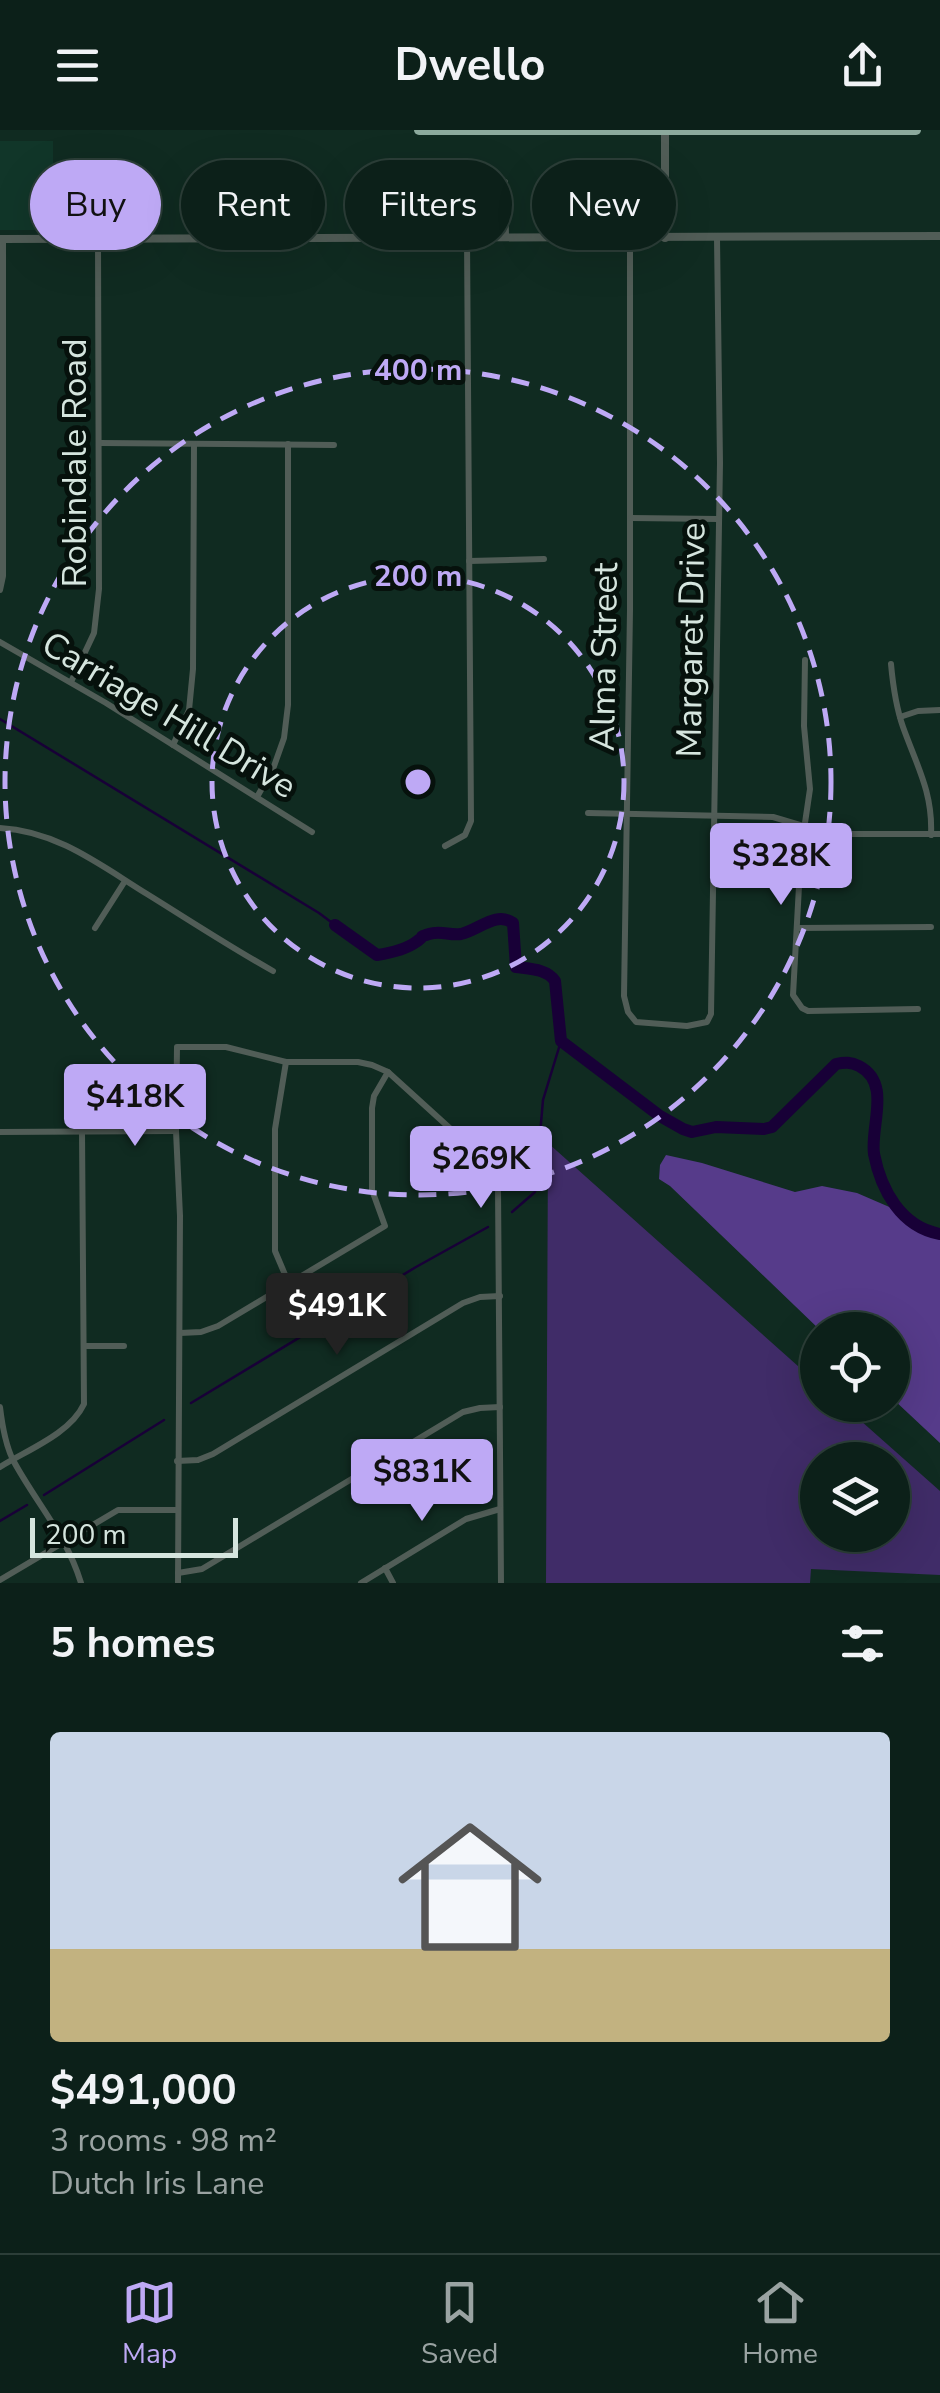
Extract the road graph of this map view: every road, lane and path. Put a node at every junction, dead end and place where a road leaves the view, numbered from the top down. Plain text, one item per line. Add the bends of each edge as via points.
1 (419, 130) edge
2 (665, 130) edge
3 (916, 130) edge
4 (665, 160) edge
5 (940, 236) edge
6 (345, 237) edge
7 (161, 238) edge
8 (676, 238) edge
9 (717, 238) junction
10 (1, 239) edge
11 (30, 239) edge
12 (98, 250) edge
13 (467, 250) edge
14 (630, 250) edge
15 (100, 443) junction
16 (194, 444) junction
17 (288, 444) junction
18 (334, 444) dead end
19 (631, 518) junction
20 (718, 519) junction
21 (544, 560) dead end
22 (469, 561) junction
23 (0, 590) edge
24 (0, 642) edge
25 (805, 660) dead end
26 (892, 664) dead end
27 (71, 682) junction
28 (940, 710) edge
29 (900, 717) junction
30 (173, 744) junction
31 (257, 798) junction
32 (588, 812) dead end
33 (627, 814) junction
34 (713, 815) junction
35 (804, 827) junction
36 (0, 828) edge
37 (312, 832) dead end
38 (936, 835) edge
39 (445, 846) dead end
40 (125, 880) junction
41 (931, 927) dead end
42 (95, 928) dead end
43 (798, 928) junction
44 (273, 972) dead end
45 (918, 1009) dead end
46 (687, 1026) joint
47 (286, 1062) junction
48 (388, 1072) junction
49 (82, 1131) junction
50 (176, 1131) junction
51 (0, 1132) edge
52 (289, 1284) junction
53 (500, 1296) junction
54 (180, 1332) junction
55 (84, 1346) junction
56 (124, 1346) dead end
57 (0, 1407) edge
58 (500, 1407) junction
59 (13, 1459) junction
60 (177, 1461) junction
61 (0, 1467) edge
62 (500, 1509) junction
63 (177, 1510) junction
64 (64, 1540) junction
65 (385, 1568) junction
66 (178, 1573) junction
67 (0, 1580) edge
68 (82, 1583) edge
69 (178, 1583) edge
70 (361, 1583) edge
71 (392, 1583) edge
72 (501, 1583) edge

1 - 2 highway
2 - 3 highway
2 - 4 street
5 - 9 street
6 - 7 street
8 - 9 street
9 - 20 street, Margaret Drive
10 - 11 street
10 - 23 street
12 - 15 street, Robindale Road
13 - 22 street
14 - 19 street, Alma Street
15 - 16 street
15 - 27 street, Robindale Road via 98,612
16 - 17 street
16 - 30 street via 193,669 189,710
17 - 18 street
17 - 31 street via 288,705 284,738
19 - 20 street
19 - 33 street, Alma Street
20 - 34 street, Margaret Drive
21 - 22 street
22 - 39 street via 471,821 466,835
24 - 27 street, Carriage Hill Drive
25 - 35 street via 810,789
26 - 29 street
27 - 30 street, Carriage Hill Drive
28 - 29 street
29 - 38 street via 930,798
30 - 31 street, Carriage Hill Drive
31 - 37 street, Carriage Hill Drive
32 - 33 street
33 - 34 street
33 - 46 street, Alma Street via 626,1006 636,1022
34 - 35 street via 773,817
34 - 46 street, Margaret Drive via 710,1014 707,1022
35 - 38 street
35 - 43 street
36 - 40 street via 56,841
40 - 42 street
40 - 44 street
41 - 43 street
43 - 45 street via 793,996 802,1008
47 - 48 street via 358,1062
47 - 50 street via 226,1047 177,1048
47 - 52 street via 275,1129 274,1250
48 - 52 street via 372,1108 372,1190 385,1226
48 - 53 street via 494,1174
49 - 50 street
49 - 51 street
49 - 55 street
50 - 54 street
52 - 54 street via 218,1326
53 - 58 street
53 - 60 street via 463,1303 213,1454
54 - 60 street
55 - 56 street
55 - 59 street via 82,1410
57 - 59 street
58 - 62 street
58 - 66 street via 464,1412 202,1569
59 - 61 street
59 - 64 street
60 - 63 street
62 - 65 street via 466,1519
62 - 72 street
63 - 64 street via 118,1510
63 - 66 street
64 - 67 street
64 - 68 street
65 - 70 street
65 - 71 street
66 - 69 street

